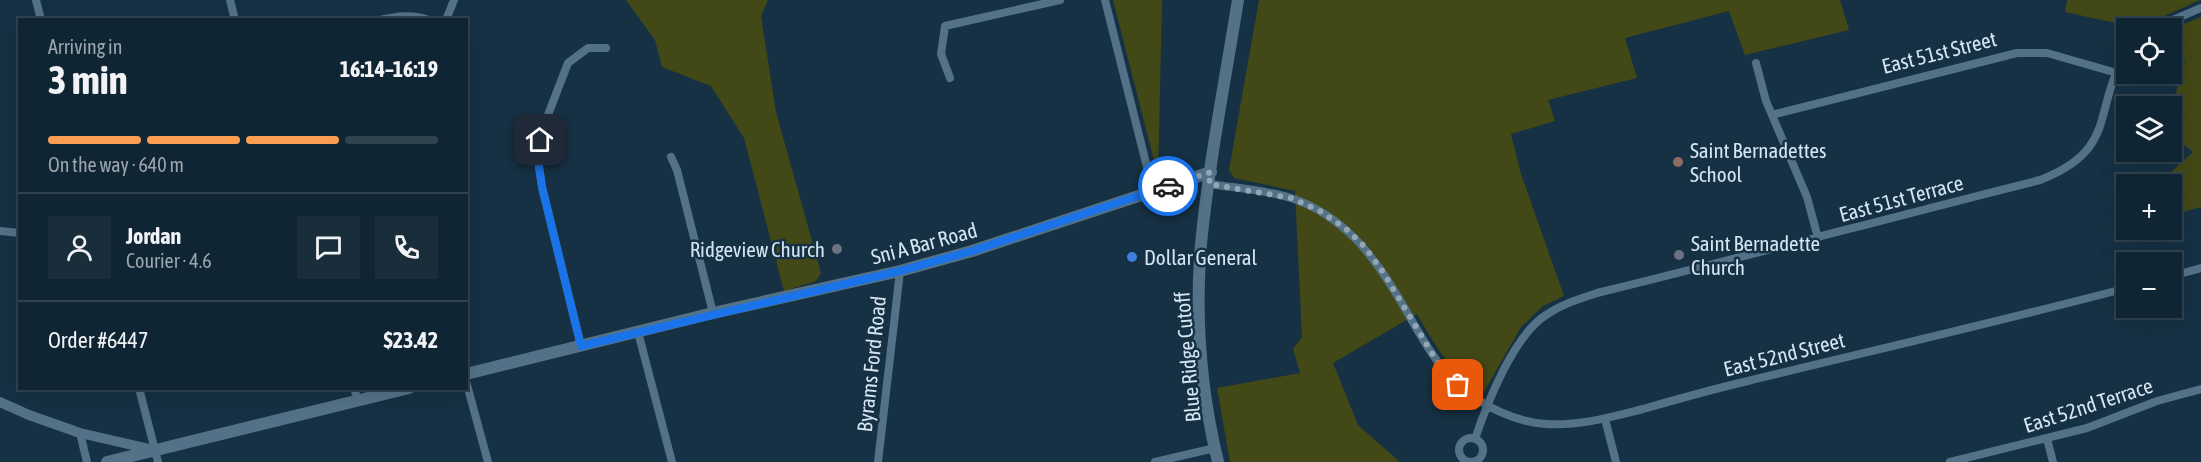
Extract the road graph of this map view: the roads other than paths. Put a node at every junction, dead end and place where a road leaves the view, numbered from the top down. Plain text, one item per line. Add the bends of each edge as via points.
1 (36, 0) edge
2 (230, 0) edge
3 (454, 0) edge
4 (1060, 0) edge
5 (1105, 0) edge
6 (1238, 0) edge
7 (2201, 8) edge
8 (40, 18) edge
9 (234, 18) edge
10 (389, 18) edge
11 (424, 18) edge
12 (448, 18) edge
13 (2178, 18) edge
14 (606, 48) dead end
15 (1756, 63) dead end
16 (2116, 73) edge
17 (2116, 77) edge
18 (950, 78) dead end
19 (1772, 115) junction
20 (671, 157) dead end
21 (1210, 178) junction
22 (1153, 191) junction
23 (0, 231) edge
24 (18, 233) edge
25 (1818, 238) junction
26 (2201, 268) edge
27 (900, 271) junction
28 (2182, 273) edge
29 (2116, 291) edge
30 (713, 314) junction
31 (638, 332) junction
32 (581, 346) junction
33 (468, 374) edge
34 (468, 388) edge
35 (2201, 389) edge
36 (140, 390) edge
37 (355, 390) edge
38 (401, 390) edge
39 (358, 401) junction
40 (0, 402) edge
41 (1487, 404) junction
42 (1605, 419) junction
43 (80, 433) junction
44 (1475, 439) dead end
45 (2047, 439) junction
46 (1215, 448) junction
47 (157, 456) edge
48 (87, 462) edge
49 (107, 462) edge
50 (488, 462) edge
51 (672, 462) edge
52 (878, 462) edge
53 (1155, 462) edge
54 (1218, 462) edge
55 (1616, 462) edge
56 (1950, 462) edge
57 (2053, 462) edge

1 - 8 street
2 - 9 street
3 - 12 street
4 - 18 street via 945,26 941,54
5 - 22 street
6 - 21 main road, Blue Ridge Cutoff
7 - 13 street
10 - 11 street
14 - 32 street via 588,48 568,63 546,120 538,160
15 - 19 street
16 - 19 street, East 51st Street via 2047,53 2017,52
17 - 25 street, East 51st Terrace via 2095,140 2062,171
19 - 25 street via 1800,179
20 - 30 street
21 - 22 main road, Sni A Bar Road
21 - 41 street, Sni A Bar Road via 1291,198 1346,229 1383,272 1436,360 1458,385
21 - 46 main road, Blue Ridge Cutoff via 1201,246 1199,319
22 - 27 main road, Sni A Bar Road via 1002,243
23 - 24 street
25 - 41 street, East 51st Terrace via 1568,302 1526,333
26 - 28 street
27 - 30 main road, Sni A Bar Road
27 - 52 street, Byrams Ford Road
29 - 42 street, East 52nd Street
30 - 31 main road, Sni A Bar Road
31 - 32 main road, Sni A Bar Road
31 - 51 street
32 - 33 main road, Sni A Bar Road
34 - 50 street
35 - 45 street, East 52nd Terrace
36 - 47 street
37 - 39 street
38 - 39 main road
39 - 47 main road
40 - 43 street
41 - 42 street, East 52nd Street via 1513,417 1544,424
41 - 44 street
42 - 55 street
43 - 47 street
43 - 48 street
45 - 56 street, East 52nd Terrace
45 - 57 street
46 - 53 street
46 - 54 main road, Blue Ridge Cutoff
47 - 49 main road

